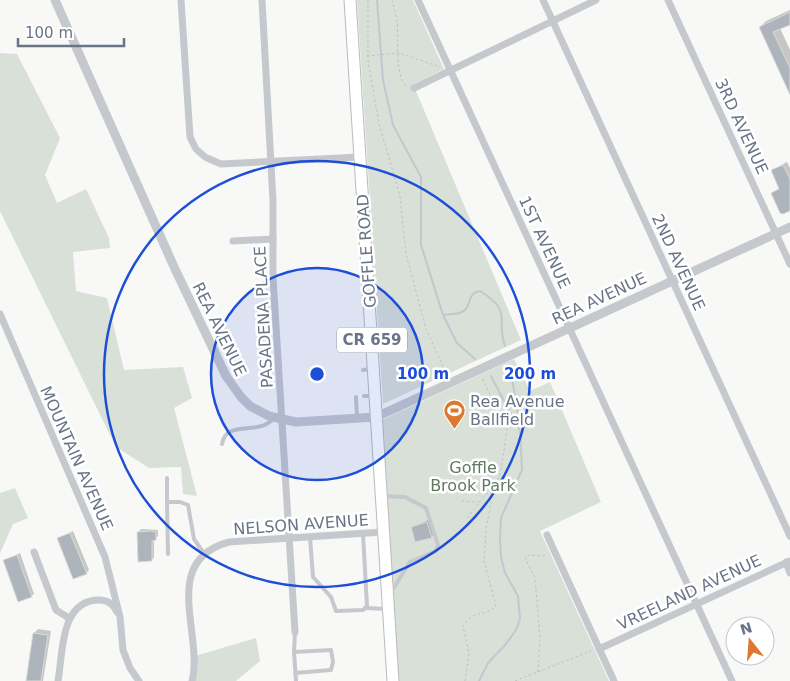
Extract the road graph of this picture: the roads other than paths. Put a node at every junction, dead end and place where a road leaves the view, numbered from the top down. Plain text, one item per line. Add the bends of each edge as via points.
1 (55, 0) edge
2 (181, 0) edge
3 (262, 0) edge
4 (350, 0) edge
5 (418, 0) edge
6 (543, 0) edge
7 (596, 0) edge
8 (668, 0) edge
9 (553, 21) junction
10 (451, 70) junction
11 (414, 88) road end
12 (360, 157) junction
13 (271, 162) junction
14 (790, 227) edge
15 (776, 234) junction
16 (273, 238) junction
17 (233, 241) dead end
18 (790, 264) edge
19 (672, 281) junction
20 (0, 314) edge
21 (570, 329) junction
22 (356, 397) dead end
23 (376, 417) junction
24 (278, 418) junction
25 (357, 418) junction
26 (222, 444) dead end
27 (167, 478) dead end
28 (381, 496) junction
29 (167, 502) junction
30 (383, 532) junction
31 (363, 534) junction
32 (547, 535) dead end
33 (790, 536) edge
34 (310, 537) junction
35 (289, 538) junction
36 (34, 552) dead end
37 (168, 554) dead end
38 (205, 555) junction
39 (788, 561) edge
40 (790, 574) edge
41 (388, 604) junction
42 (696, 604) junction
43 (366, 608) junction
44 (120, 617) junction
45 (70, 618) junction
46 (295, 632) joint
47 (599, 649) junction
48 (294, 652) junction
49 (193, 669) junction
50 (295, 673) junction
51 (58, 681) edge
52 (139, 681) edge
53 (192, 681) edge
54 (200, 681) edge
55 (296, 681) edge
56 (393, 681) edge
57 (614, 681) edge
58 (732, 681) edge

1 - 24 street, REA AVENUE via 226,376 250,406
2 - 13 street via 188,119 193,144 205,158 221,164
3 - 13 street, PASADENA PLACE
4 - 12 main road, GOFFLE ROAD / CR 659
5 - 10 street, 1ST AVENUE
6 - 9 street, 2ND AVENUE
7 - 9 street
8 - 15 street, 3RD AVENUE
9 - 10 street
9 - 19 street, 2ND AVENUE
10 - 11 street
10 - 21 street, 1ST AVENUE
12 - 13 street
12 - 23 main road, GOFFLE ROAD / CR 659 via 368,369
13 - 16 street, PASADENA PLACE
14 - 15 street, REA AVENUE
15 - 18 street, 3RD AVENUE
15 - 19 street, REA AVENUE
16 - 17 street
16 - 24 street, PASADENA PLACE
19 - 21 street, REA AVENUE
19 - 33 street, 2ND AVENUE
20 - 44 street, MOUNTAIN AVENUE via 105,557
21 - 23 street, REA AVENUE
21 - 42 street, 1ST AVENUE
22 - 25 lane
23 - 25 street, REA AVENUE
23 - 28 main road, GOFFLE ROAD / CR 659
24 - 25 street, REA AVENUE via 296,422
24 - 26 lane via 264,426 228,431
24 - 35 street, PASADENA PLACE
27 - 29 lane
28 - 30 main road, GOFFLE ROAD / CR 659
28 - 41 lane via 405,497 428,510 438,548 410,562
29 - 37 lane
29 - 38 lane via 188,505 194,539
30 - 31 street, NELSON AVENUE
30 - 41 main road, GOFFLE ROAD / CR 659
31 - 34 street, NELSON AVENUE
31 - 43 lane
32 - 47 street
34 - 35 street, NELSON AVENUE
34 - 43 lane via 313,577 331,596 336,611
35 - 38 street, NELSON AVENUE via 229,542
35 - 46 street, PASADENA PLACE
36 - 45 street via 56,610
38 - 49 street via 195,568 188,591
39 - 40 street
39 - 42 street, VREELAND AVENUE
41 - 43 lane
41 - 56 main road, GOFFLE ROAD / CR 659
42 - 47 street, VREELAND AVENUE
42 - 58 street, 1ST AVENUE
44 - 45 street via 111,604 99,600 78,606
44 - 52 street via 123,650
45 - 51 street
46 - 48 lane
47 - 57 street
48 - 50 lane
48 - 50 lane via 331,650 333,662 330,670
49 - 53 street
49 - 54 street
50 - 55 lane

